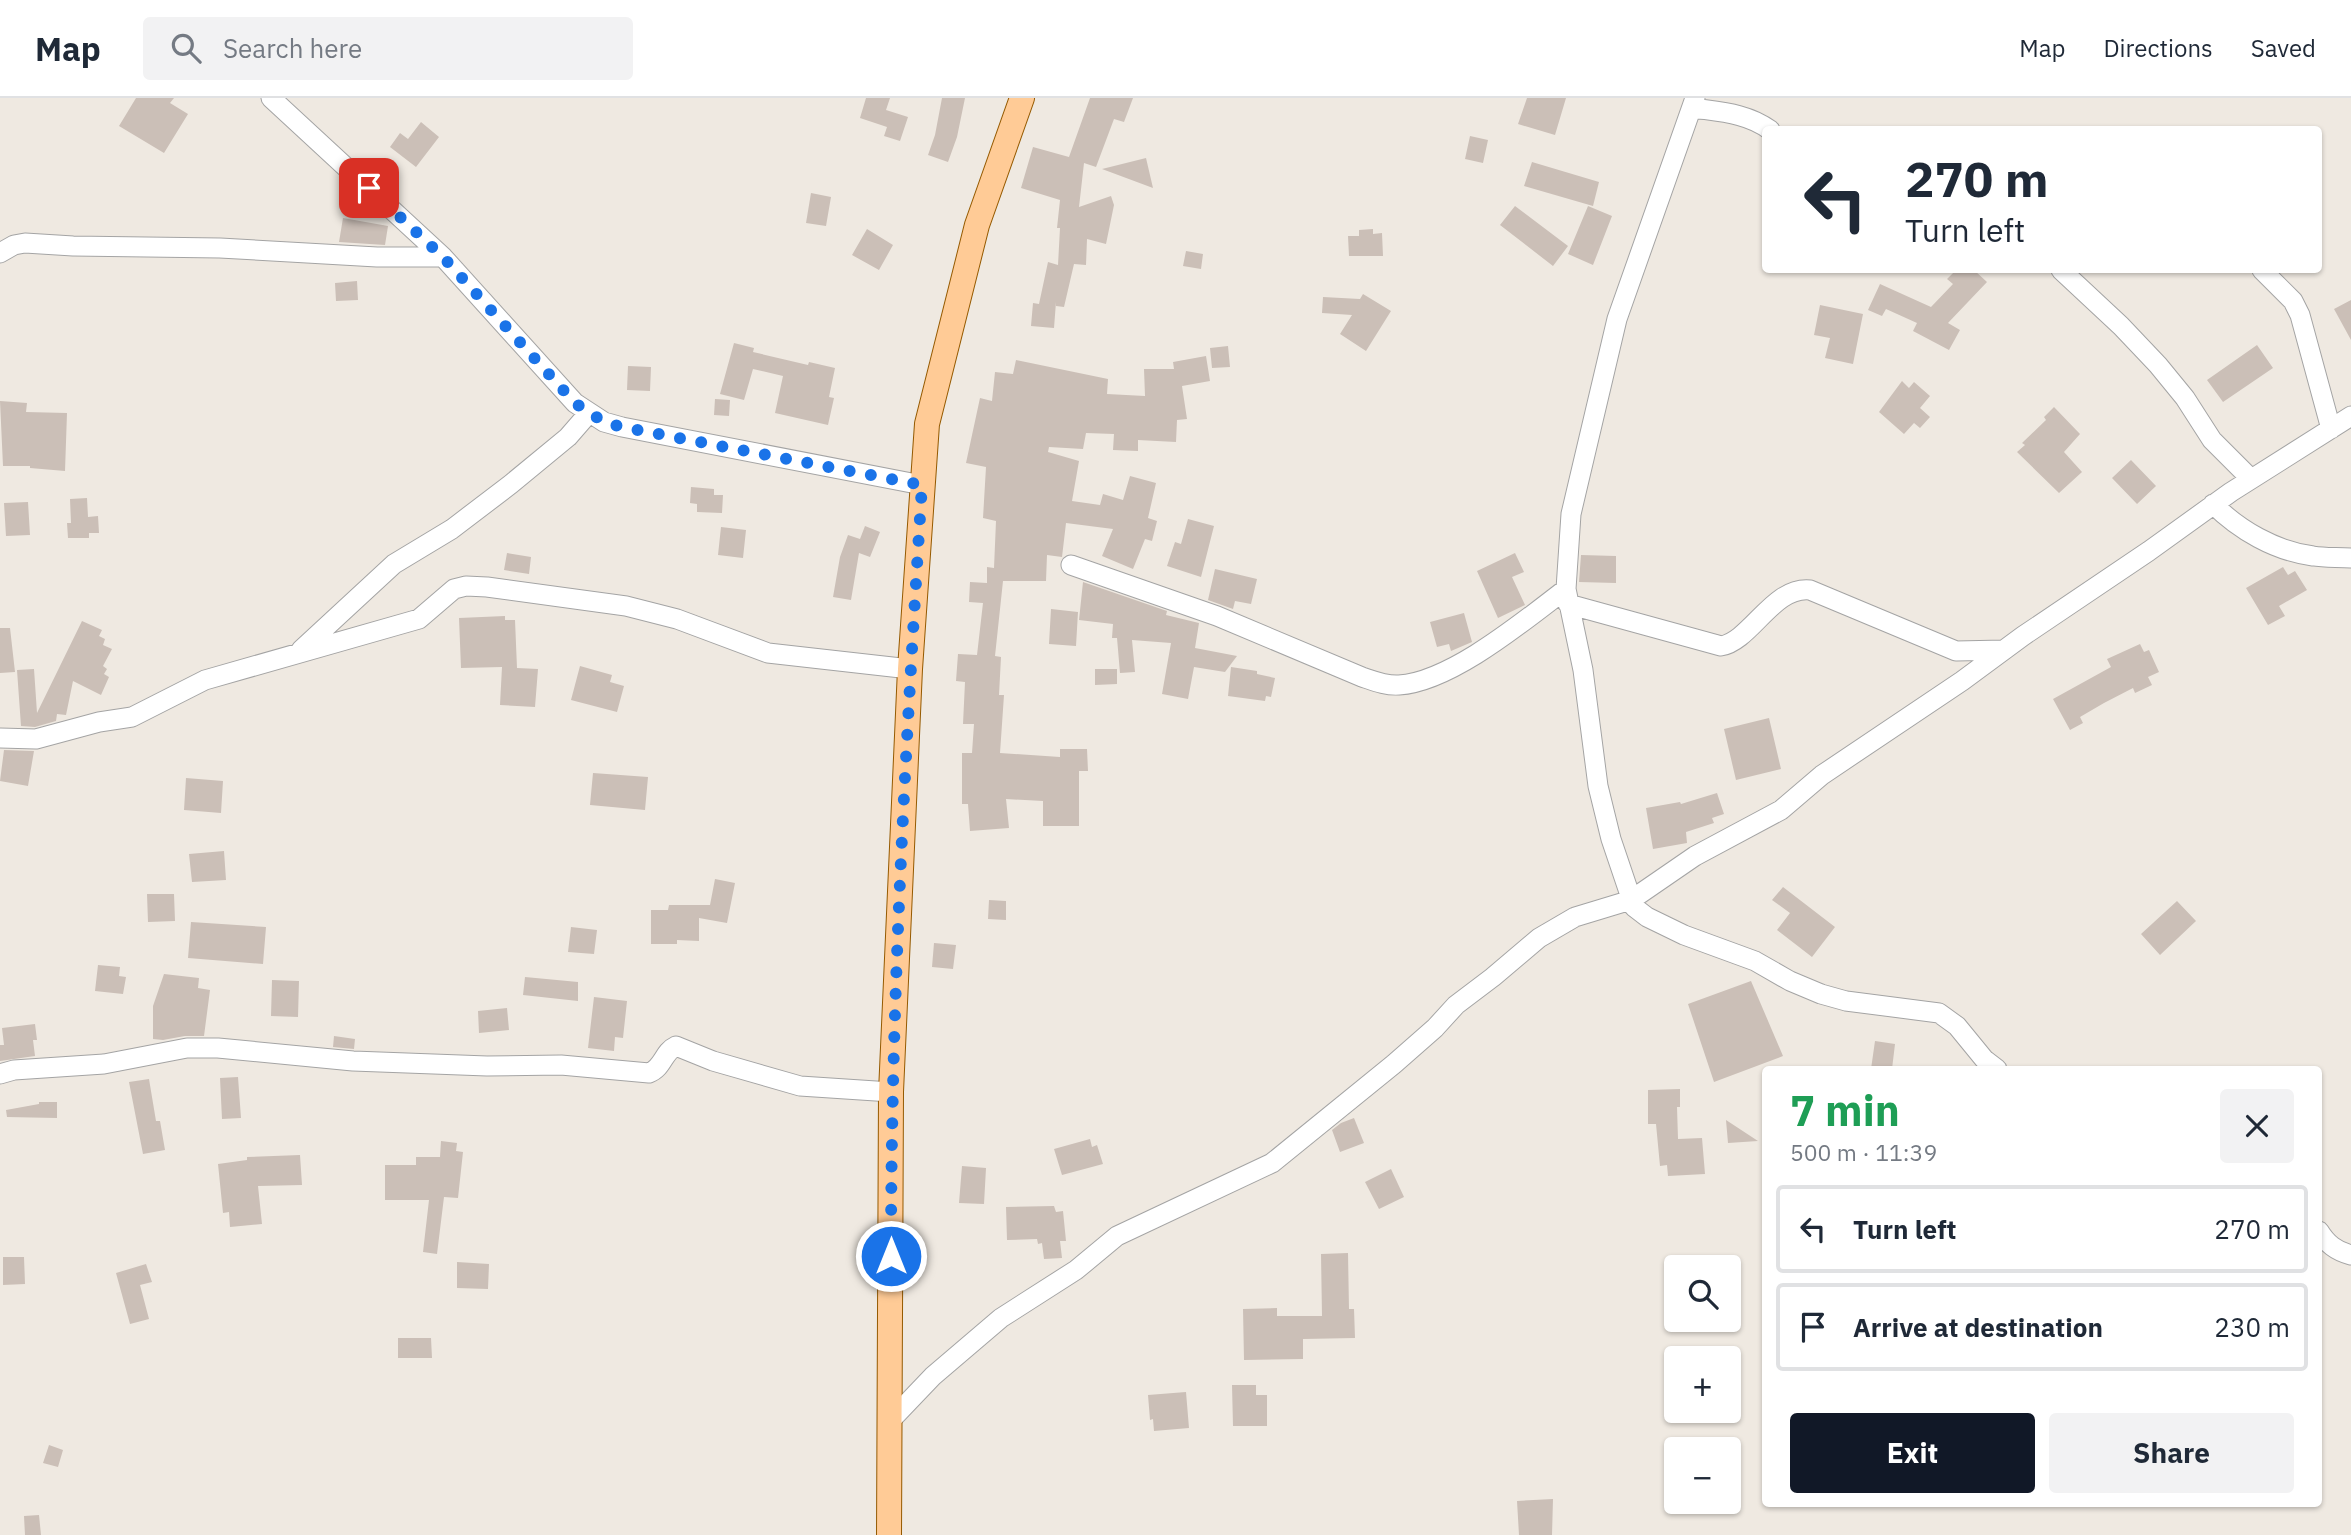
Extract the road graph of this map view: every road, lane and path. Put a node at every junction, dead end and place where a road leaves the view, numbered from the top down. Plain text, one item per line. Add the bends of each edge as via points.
1 (271, 98) edge
2 (1022, 98) edge
3 (1694, 103) edge
4 (1764, 126) edge
5 (0, 253) edge
6 (443, 257) junction
7 (2064, 273) edge
8 (2265, 273) edge
9 (588, 414) junction
10 (2351, 416) edge
11 (2331, 429) junction
12 (2251, 479) junction
13 (922, 485) junction
14 (2213, 505) junction
15 (2351, 558) edge
16 (1071, 565) dead end
17 (1567, 597) junction
18 (2005, 650) junction
19 (295, 656) junction
20 (910, 669) junction
21 (0, 738) edge
22 (1631, 900) junction
23 (1993, 1066) edge
24 (0, 1074) edge
25 (891, 1092) junction
26 (2322, 1235) edge
27 (2351, 1255) edge
28 (891, 1420) junction
29 (889, 1535) edge

1 - 6 street
2 - 13 main road via 977,225 927,424
3 - 4 street
3 - 17 street via 1617,319 1571,514
5 - 6 street via 25,243
6 - 9 street
7 - 12 street via 2158,365 2212,440
8 - 11 street via 2288,295 2300,315
9 - 13 street via 622,427
9 - 19 street via 568,437 452,529 394,564
10 - 11 street
11 - 12 street
12 - 14 street
13 - 20 main road
14 - 15 street via 2246,532 2283,548 2312,556
14 - 18 street
16 - 17 street via 1217,616 1382,684 1400,685 1447,669
17 - 18 street via 1721,646 1737,638 1785,596 1810,590 1956,652
17 - 22 street via 1583,670 1598,786
18 - 22 street via 1822,775 1781,810 1695,856
19 - 20 street via 419,619 453,589 466,586 626,606 677,619 768,653
19 - 21 street via 205,681 132,717 36,739
20 - 25 main road
22 - 23 street via 1647,917 1821,994 1939,1013 1958,1026
22 - 28 street via 1575,917 1539,938 1272,1163 1117,1236 1076,1270 1001,1318 933,1376
24 - 25 street via 104,1064 187,1048 353,1061 561,1065 649,1073 658,1069 676,1046 800,1086
25 - 28 main road
26 - 27 street via 2329,1245
28 - 29 main road

